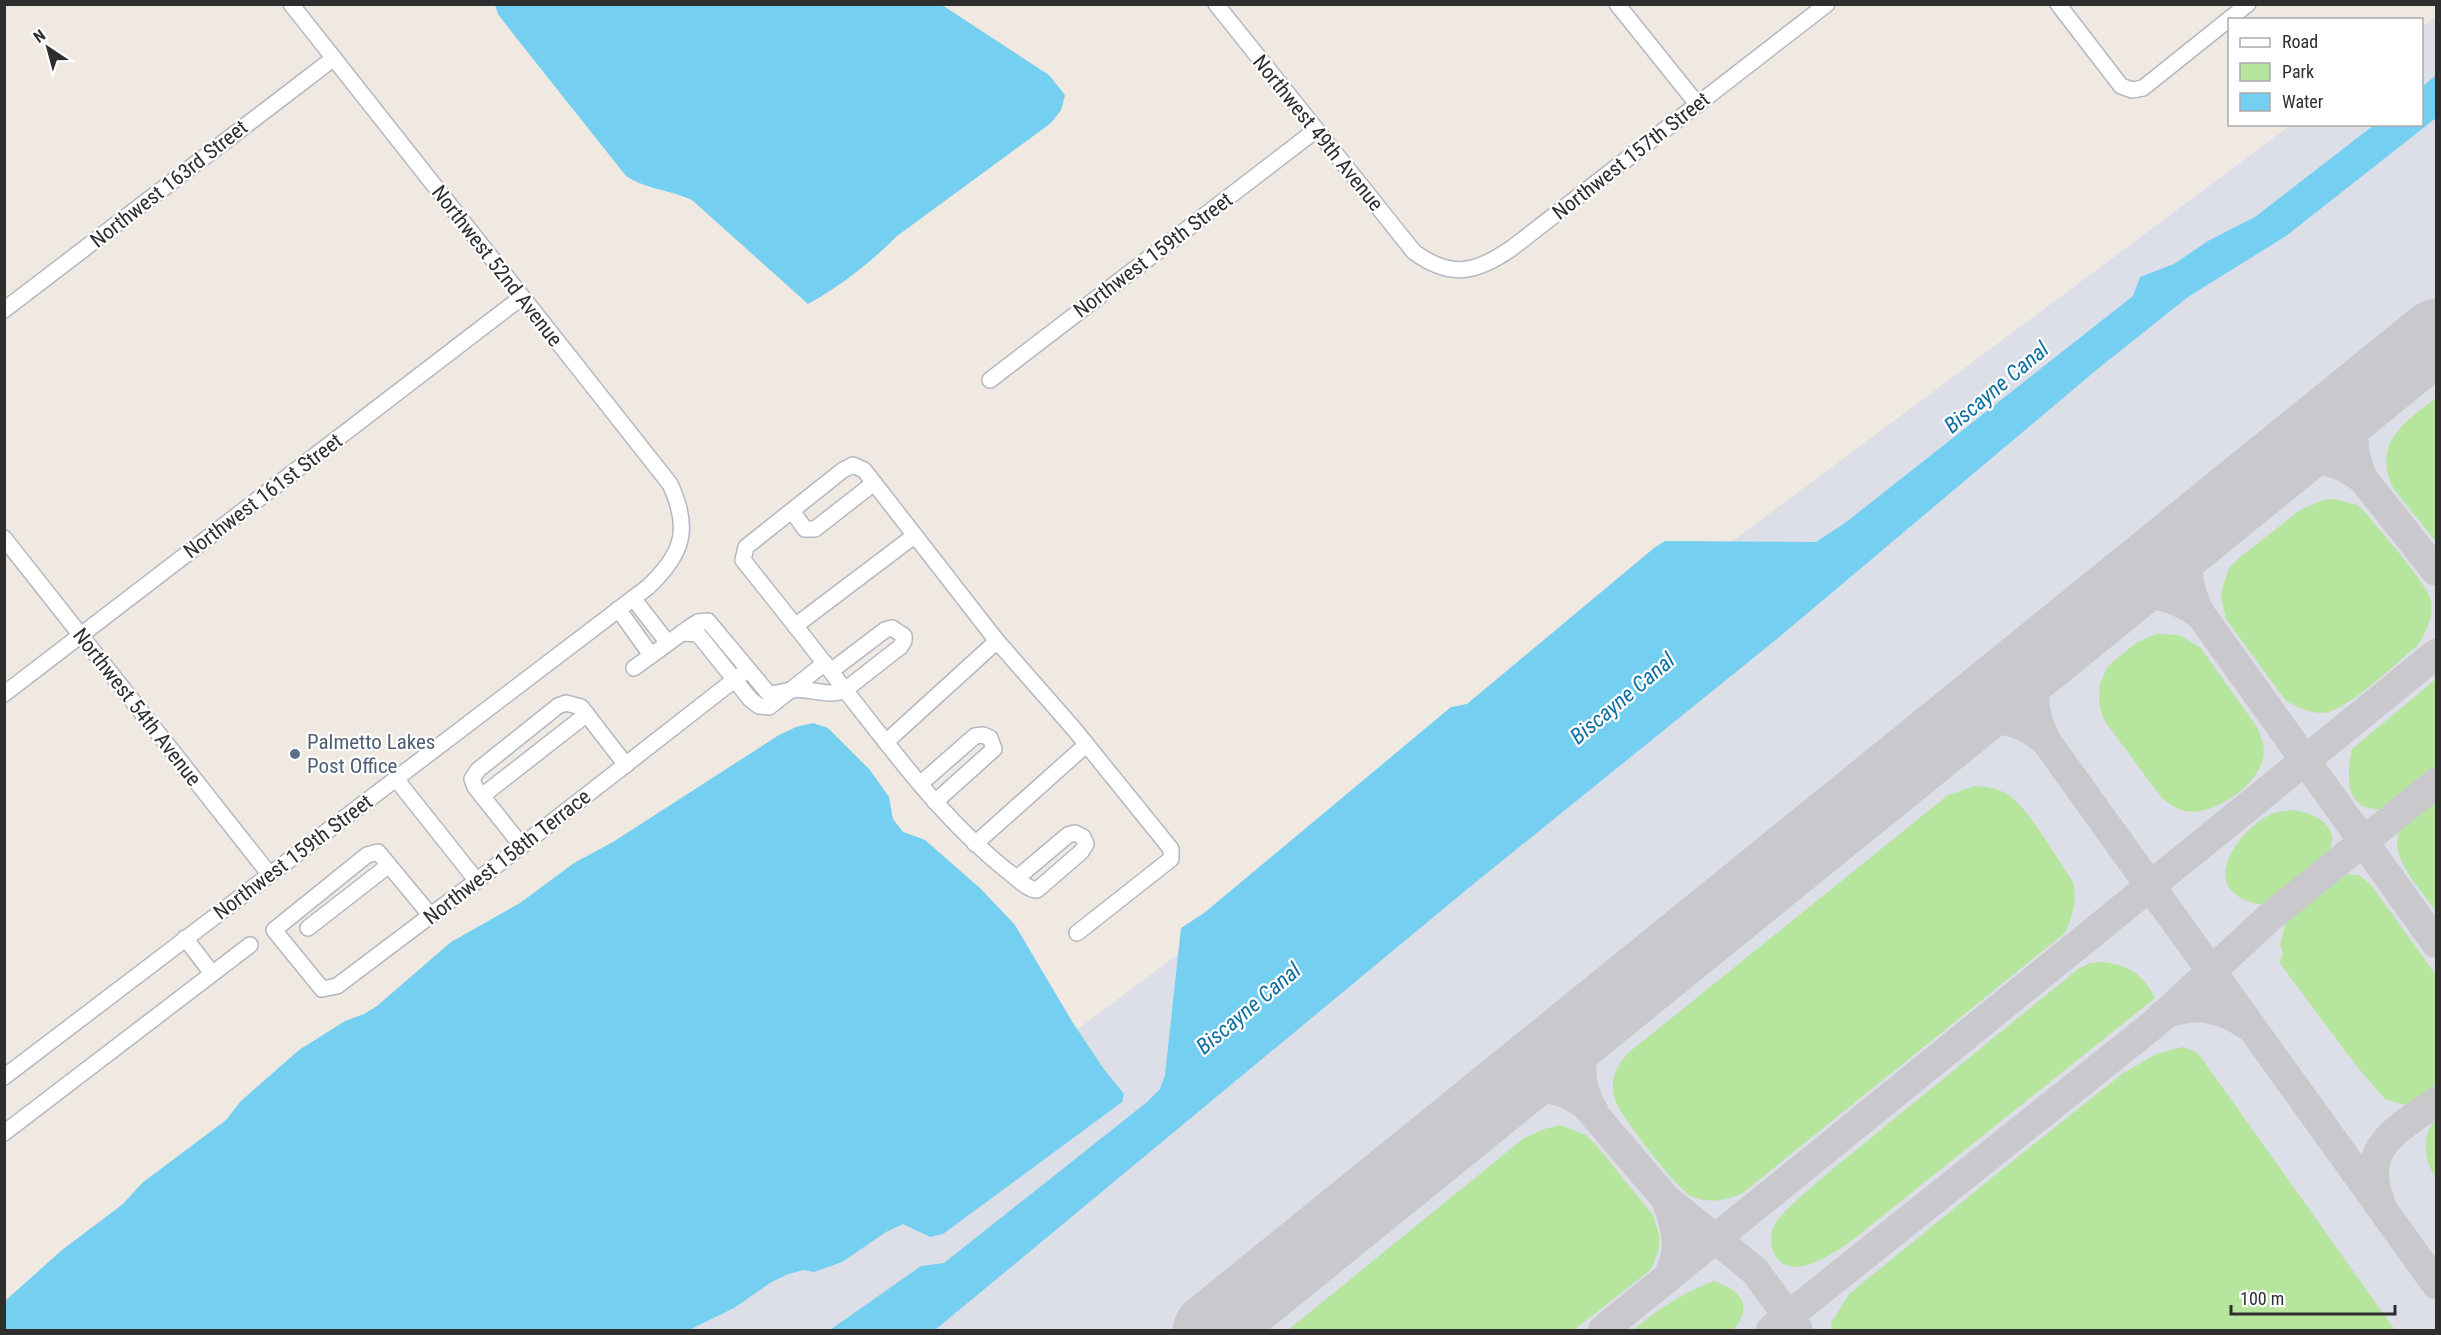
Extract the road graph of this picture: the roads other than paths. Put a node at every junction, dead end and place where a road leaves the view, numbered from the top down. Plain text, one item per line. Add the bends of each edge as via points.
1 (291, 4) edge
2 (1216, 4) edge
3 (1617, 4) edge
4 (1827, 4) edge
5 (2058, 4) edge
6 (2248, 4) edge
7 (2230, 18) edge
8 (2228, 20) edge
9 (334, 58) junction
10 (1698, 105) junction
11 (1316, 130) junction
12 (1424, 259) joint
13 (522, 297) junction
14 (4, 310) edge
15 (990, 380) dead end
16 (874, 483) junction
17 (792, 511) junction
18 (914, 536) junction
19 (681, 537) joint
20 (4, 538) edge
21 (633, 598) junction
22 (618, 609) junction
23 (795, 626) junction
24 (682, 633) junction
25 (81, 636) junction
26 (997, 641) junction
27 (667, 642) junction
28 (651, 655) junction
29 (828, 667) junction
30 (634, 668) dead end
31 (747, 670) junction
32 (735, 680) junction
33 (793, 689) junction
34 (845, 690) junction
35 (4, 694) edge
36 (587, 714) junction
37 (886, 742) junction
38 (1086, 745) junction
39 (626, 765) junction
40 (396, 779) junction
41 (920, 784) junction
42 (482, 796) junction
43 (935, 802) junction
44 (975, 844) junction
45 (522, 846) junction
46 (389, 865) junction
47 (270, 876) junction
48 (1017, 878) dead end
49 (477, 881) junction
50 (430, 916) junction
51 (308, 928) dead end
52 (1077, 933) dead end
53 (185, 938) junction
54 (250, 945) dead end
55 (211, 972) junction
56 (4, 1077) edge
57 (4, 1132) edge

1 - 9 street, Northwest 52nd Avenue
2 - 11 street, Northwest 49th Avenue
3 - 10 street
4 - 10 street, Northwest 157th Street
5 - 8 street via 2121,86 2132,90 2143,88
6 - 7 street
9 - 13 street, Northwest 52nd Avenue
9 - 14 street, Northwest 163rd Street
10 - 12 street, Northwest 157th Street via 1492,262 1459,270
11 - 12 street, Northwest 49th Avenue via 1402,238
11 - 15 street, Northwest 159th Street
13 - 19 street, Northwest 52nd Avenue via 670,484 680,511
13 - 25 street, Northwest 161st Street
16 - 17 street via 854,465
16 - 17 street via 814,530 805,529
16 - 18 street
17 - 23 street via 746,547 743,560
18 - 23 street
18 - 26 street
19 - 21 street, Northwest 159th Street via 666,570
20 - 25 street, Northwest 54th Avenue
21 - 22 street, Northwest 159th Street
21 - 27 street
22 - 28 street
22 - 40 street, Northwest 159th Street
23 - 29 street
24 - 27 street
24 - 31 street via 698,622 708,621
24 - 32 street via 698,634
25 - 35 street, Northwest 161st Street
25 - 47 street, Northwest 54th Avenue
26 - 37 street
26 - 38 street
27 - 28 street
28 - 30 street
29 - 33 street
29 - 34 street
29 - 34 street via 885,630 892,628 904,636 900,647
31 - 32 street, Northwest 158th Terrace
31 - 33 street via 768,693
32 - 33 street via 759,706 769,706
32 - 39 street, Northwest 158th Terrace
33 - 34 street via 825,693
34 - 37 street
36 - 39 street
36 - 42 street
36 - 42 street via 574,704 558,706 474,775 475,787
37 - 41 street
38 - 44 street
38 - 52 street via 1172,849 1171,859
39 - 45 street, Northwest 158th Terrace
40 - 47 street, Northwest 159th Street
40 - 49 street
41 - 43 street
41 - 43 street via 975,736 990,738 994,749
42 - 45 street
43 - 44 street
44 - 48 street
45 - 49 street, Northwest 158th Terrace
46 - 50 street
46 - 50 street, Northwest 158th Terrace via 378,852 367,855 274,930 322,989 328,990
46 - 51 street
47 - 53 street, Northwest 159th Street
49 - 50 street, Northwest 158th Terrace
53 - 55 street
53 - 56 street, Northwest 159th Street
54 - 55 street, Northwest 159th Street
55 - 57 street, Northwest 159th Street

